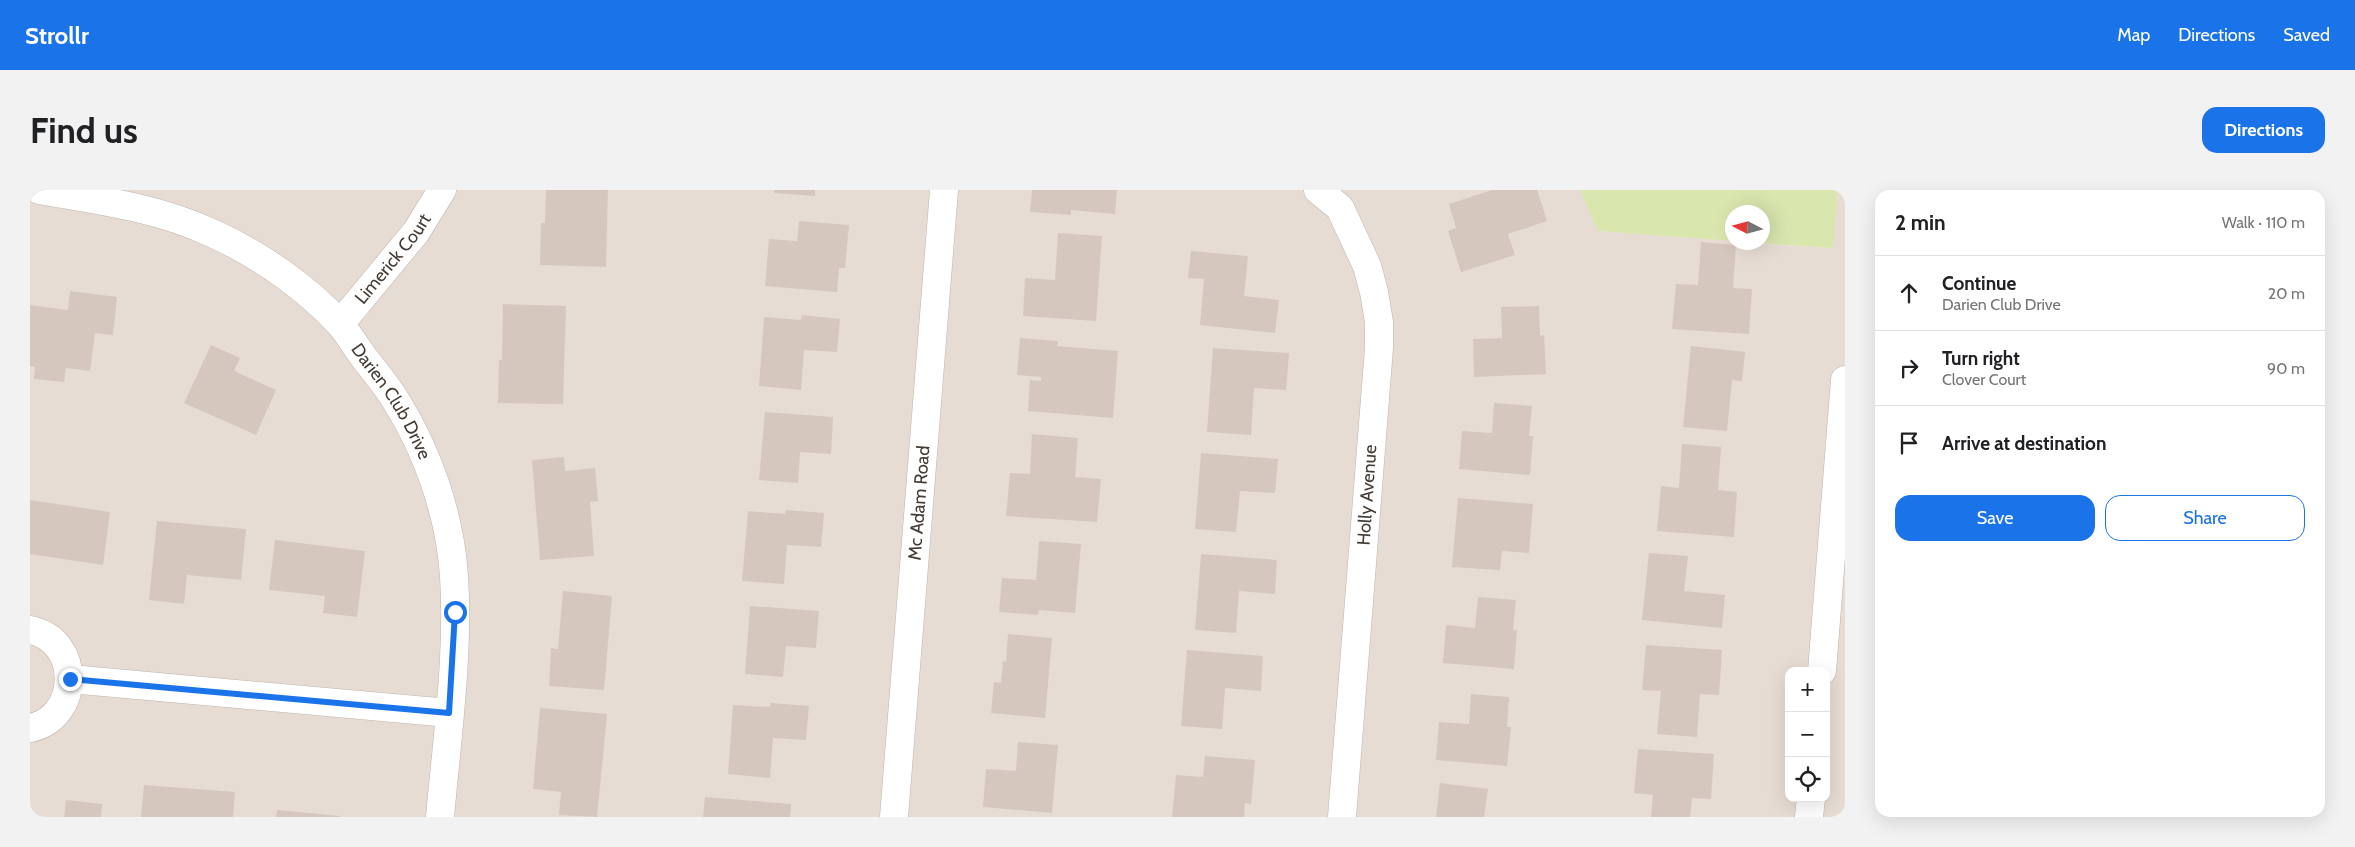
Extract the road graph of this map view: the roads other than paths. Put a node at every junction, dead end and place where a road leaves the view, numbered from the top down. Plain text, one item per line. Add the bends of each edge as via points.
1 (39, 190) edge
2 (442, 190) edge
3 (944, 190) edge
4 (1318, 190) edge
5 (340, 324) junction
6 (1845, 380) edge
7 (1838, 564) edge
8 (30, 630) edge
9 (1823, 667) edge
10 (70, 679) junction
11 (449, 713) junction
12 (30, 728) edge
13 (1811, 802) edge
14 (440, 817) edge
15 (894, 817) edge
16 (1342, 817) edge
17 (1809, 817) edge

1 - 5 street, Darien Club Drive via 129,205 213,233 271,266
2 - 5 street, Limerick Court via 416,232
3 - 15 street, Mc Adam Road
4 - 16 street, Holly Avenue via 1340,208 1367,266 1379,322
5 - 11 street, Darien Club Drive via 396,400 425,456 438,492 454,574
6 - 7 street
7 - 9 street
8 - 10 street via 38,631 55,642 66,659
10 - 11 street
10 - 12 street via 66,699 55,715 38,727
11 - 14 street, Darien Club Drive
13 - 17 street

